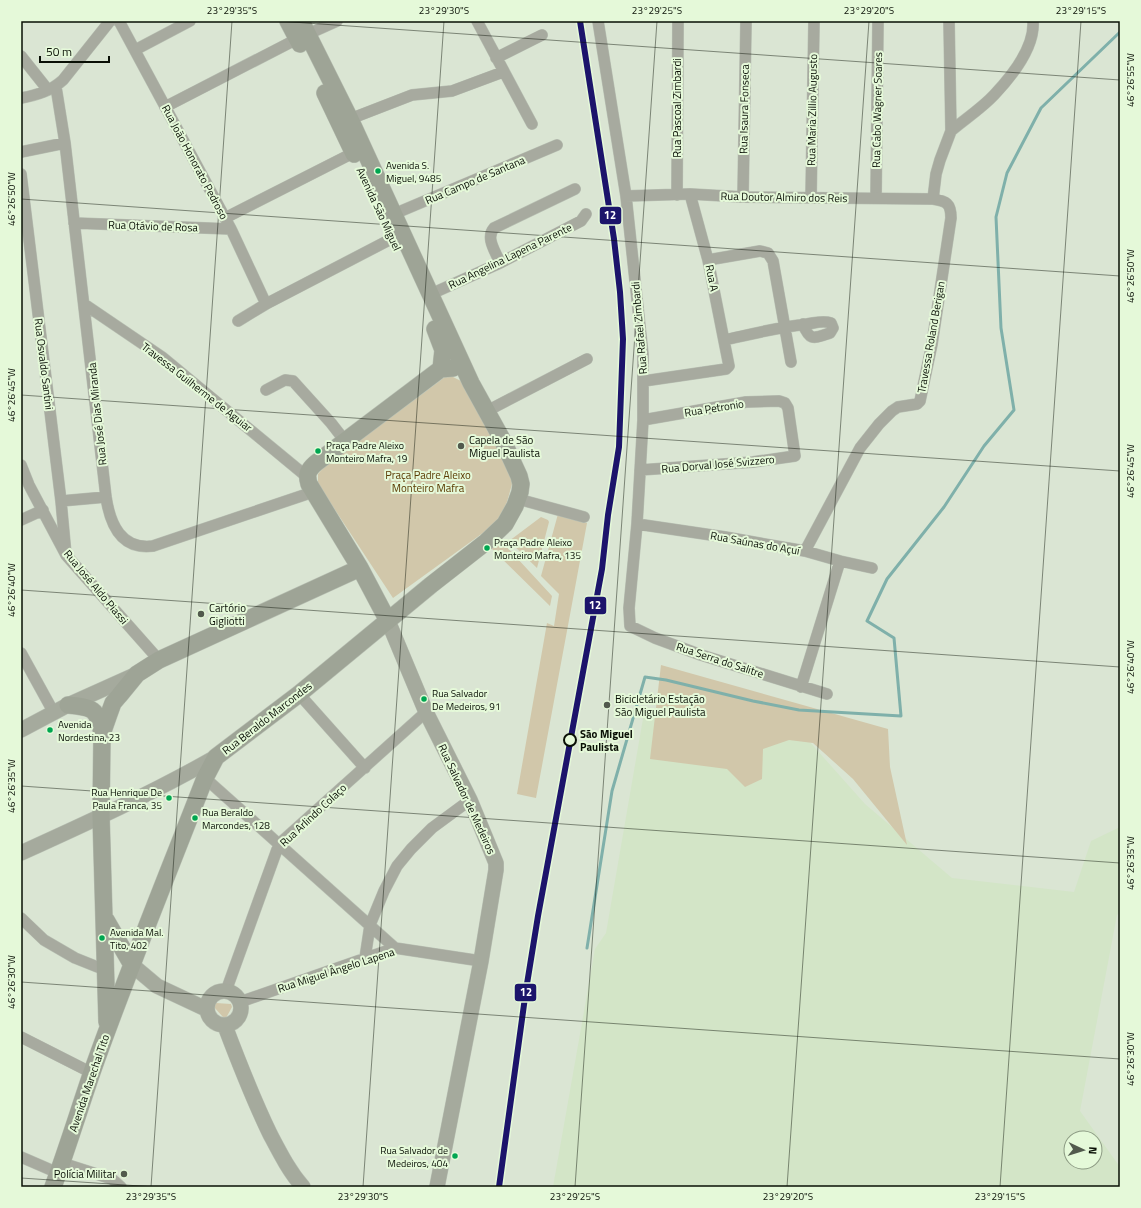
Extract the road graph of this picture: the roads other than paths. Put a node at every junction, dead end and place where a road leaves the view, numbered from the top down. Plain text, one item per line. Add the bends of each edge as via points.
1 (119, 21) edge
2 (190, 21) edge
3 (288, 21) edge
4 (337, 21) edge
5 (477, 21) edge
6 (598, 21) edge
7 (678, 21) edge
8 (746, 21) edge
9 (814, 21) edge
10 (878, 21) edge
11 (949, 21) edge
12 (1033, 21) edge
13 (104, 24) edge
14 (302, 31) edge
15 (542, 35) dead end
16 (135, 50) junction
17 (21, 56) edge
18 (496, 58) junction
19 (503, 72) junction
20 (52, 88) junction
21 (21, 98) edge
22 (165, 107) junction
23 (350, 119) junction
24 (532, 124) dead end
25 (951, 131) junction
26 (66, 143) junction
27 (556, 145) dead end
28 (21, 152) edge
29 (353, 153) junction
30 (21, 174) edge
31 (575, 189) dead end
32 (690, 194) junction
33 (677, 195) junction
34 (626, 196) junction
35 (742, 197) junction
36 (811, 198) junction
37 (876, 198) junction
38 (937, 200) junction
39 (394, 214) junction
40 (586, 214) dead end
41 (225, 218) junction
42 (74, 223) junction
43 (231, 229) junction
44 (394, 238) junction
45 (708, 260) junction
46 (500, 263) junction
47 (431, 294) junction
48 (84, 304) junction
49 (266, 304) junction
50 (238, 321) dead end
51 (803, 324) dead end
52 (784, 327) junction
53 (724, 340) junction
54 (587, 359) dead end
55 (791, 362) dead end
56 (441, 369) junction
57 (644, 380) junction
58 (471, 383) junction
59 (266, 390) dead end
60 (487, 411) junction
61 (643, 420) junction
62 (345, 441) junction
63 (795, 456) joint
64 (21, 465) edge
65 (640, 470) junction
66 (306, 476) junction
67 (313, 492) junction
68 (106, 496) junction
69 (518, 499) junction
70 (61, 501) junction
71 (43, 510) junction
72 (584, 517) dead end
73 (21, 520) edge
74 (637, 524) junction
75 (805, 552) junction
76 (66, 554) junction
77 (840, 561) junction
78 (360, 568) junction
79 (872, 568) dead end
80 (388, 621) junction
81 (640, 632) joint
82 (21, 653) edge
83 (159, 660) junction
84 (137, 674) junction
85 (802, 687) junction
86 (299, 694) junction
87 (826, 694) dead end
88 (61, 710) junction
89 (426, 712) junction
90 (21, 730) edge
91 (102, 734) junction
92 (216, 757) junction
93 (364, 768) junction
94 (205, 778) junction
95 (470, 800) junction
96 (101, 816) junction
97 (279, 844) junction
98 (21, 853) edge
99 (21, 918) edge
100 (105, 918) junction
101 (370, 926) junction
102 (395, 948) junction
103 (365, 958) junction
104 (481, 961) junction
105 (132, 965) junction
106 (105, 970) junction
107 (226, 991) junction
108 (240, 1002) junction
109 (206, 1009) junction
110 (225, 1026) junction
111 (108, 1031) junction
112 (21, 1037) edge
113 (92, 1073) junction
114 (21, 1157) edge
115 (58, 1174) edge
116 (121, 1187) edge
117 (303, 1187) edge
118 (438, 1187) edge

1 - 16 street, Rua João Honorato Pedroso
2 - 16 street
3 - 14 main road, Avenida São Miguel
4 - 14 street
5 - 18 street
6 - 34 street, Rua Rafael Zimbardi
7 - 33 street, Rua Pascoal Zimbardi
8 - 35 street, Rua Isaura Fonseca
9 - 36 street, Rua Maria Zillio Augusto
10 - 37 street, Rua Cabo Wagner Soares
11 - 25 street
12 - 25 street via 1030,40 1018,65 993,96
13 - 20 street via 62,80
14 - 22 street
14 - 23 main road, Avenida São Miguel
14 - 29 main road, Avenida São Miguel
15 - 18 street
16 - 22 street, Rua João Honorato Pedroso
17 - 20 street
18 - 19 street
19 - 23 street via 452,91 412,95
19 - 24 street
20 - 21 street via 35,96
20 - 26 street, Rua José Dias Miranda
22 - 41 street, Rua João Honorato Pedroso
23 - 39 main road, Avenida São Miguel
25 - 38 street via 936,174
26 - 28 street
26 - 42 street, Rua José Dias Miranda
27 - 39 street, Rua Campo de Santana
29 - 41 street
29 - 44 main road, Avenida São Miguel
30 - 70 street, Rua Osvaldo Santini
31 - 46 street via 494,228 489,237
32 - 33 street, Rua Doutor Almiro dos Reis
32 - 35 street, Rua Doutor Almiro dos Reis
32 - 45 street, Rua A
33 - 34 street, Rua Doutor Almiro dos Reis
34 - 57 street, Rua Rafael Zimbardi
35 - 36 street, Rua Doutor Almiro dos Reis
36 - 37 street, Rua Doutor Almiro dos Reis
37 - 38 street, Rua Doutor Almiro dos Reis
38 - 75 street, Travessa Roland Berigan via 949,205 951,218 932,344 920,401 892,411 860,448
39 - 47 main road, Avenida São Miguel
40 - 46 street, Rua Angelina Lapena Parente via 581,221
41 - 43 street, Rua João Honorato Pedroso
42 - 43 street, Rua Otávio de Rosa
42 - 48 street, Rua José Dias Miranda
43 - 49 street, Rua João Honorato Pedroso
44 - 49 street
44 - 56 main road, Avenida São Miguel via 441,344
45 - 52 street via 760,251 768,254 773,261
45 - 53 street, Rua A
46 - 47 street, Rua Angelina Lapena Parente
47 - 58 main road, Avenida São Miguel
48 - 66 street, Travessa Guilherme de Aguiar via 162,356
48 - 68 street, Rua José Dias Miranda
49 - 50 street
51 - 52 street
52 - 53 street
52 - 55 street
53 - 57 street, Rua A via 730,363 728,368
54 - 60 street
56 - 58 main road, Avenida São Miguel via 458,370
56 - 62 main road
57 - 61 street, Rua Rafael Zimbardi
58 - 60 main road, Avenida São Miguel
59 - 62 street via 285,380 293,381
60 - 69 main road, Avenida São Miguel via 519,476 521,484
61 - 63 street, Rua Petronio via 746,402 779,401 785,403 788,408
61 - 65 street, Rua Rafael Zimbardi
62 - 66 main road via 309,469
63 - 65 street, Rua Dorval José Svizzero via 753,462
64 - 71 street, Rua José Aldo Piassi
65 - 74 street, Rua Rafael Zimbardi
66 - 67 main road
67 - 68 street, Rua José Dias Miranda via 144,548 128,543 120,535 112,519
67 - 78 main road
68 - 70 street
69 - 72 street
69 - 80 main road, Rua Beraldo Marcondes via 505,524 486,542
70 - 76 street, Rua Osvaldo Santini
71 - 73 street
71 - 76 street, Rua José Aldo Piassi
74 - 75 street, Rua Saúnas do Açuí
74 - 81 street, Rua Rafael Zimbardi via 629,620 630,626
75 - 77 street, Rua Saúnas do Açuí
76 - 83 street, Rua José Aldo Piassi
77 - 79 street, Rua Saúnas do Açuí
77 - 85 street
78 - 80 main road, Rua Salvador de Medeiros
78 - 83 main road, Avenida Marechal Tito
80 - 86 main road, Rua Beraldo Marcondes
80 - 89 main road, Rua Salvador de Medeiros
81 - 85 street, Rua Serra do Salitre via 701,655
82 - 88 street
83 - 84 main road, Avenida Marechal Tito
84 - 88 main road, Avenida Marechal Tito
84 - 91 main road, Avenida Marechal Tito via 113,703
85 - 87 street, Rua Serra do Salitre
86 - 92 main road, Rua Beraldo Marcondes
86 - 93 street
88 - 90 main road, Avenida Marechal Tito
88 - 91 main road via 86,707 91,709 99,722
89 - 93 street, Rua Arlindo Colaço
89 - 95 main road, Rua Salvador de Medeiros
91 - 96 main road, Avenida Marechal Tito
92 - 94 main road, Rua Beraldo Marcondes
92 - 96 main road
93 - 97 street, Rua Arlindo Colaço
94 - 97 street
94 - 105 main road, Rua Beraldo Marcondes
95 - 101 street via 432,828 397,866
95 - 104 main road, Rua Salvador de Medeiros via 496,863
96 - 98 main road
96 - 100 main road, Avenida Marechal Tito
97 - 101 street
97 - 107 street, Rua Arlindo Colaço
99 - 106 street via 44,940 75,958
100 - 105 main road
100 - 106 main road, Avenida Marechal Tito
101 - 102 street
101 - 103 street
102 - 103 street, Rua Miguel Ângelo Lapena
102 - 104 street, Rua Miguel Ângelo Lapena
103 - 108 street, Rua Miguel Ângelo Lapena
104 - 118 main road, Rua Salvador de Medeiros
105 - 109 main road via 157,986
105 - 111 main road, Rua Beraldo Marcondes
106 - 111 main road, Avenida Marechal Tito
107 - 108 main road via 237,996
107 - 109 main road via 218,991 212,995
108 - 110 main road via 241,1010 238,1017 233,1023
109 - 110 main road via 212,1021
110 - 117 main road via 260,1113 295,1178
111 - 113 main road, Avenida Marechal Tito
112 - 113 street
113 - 115 main road, Avenida Marechal Tito
114 - 115 street
115 - 116 street via 112,1179

